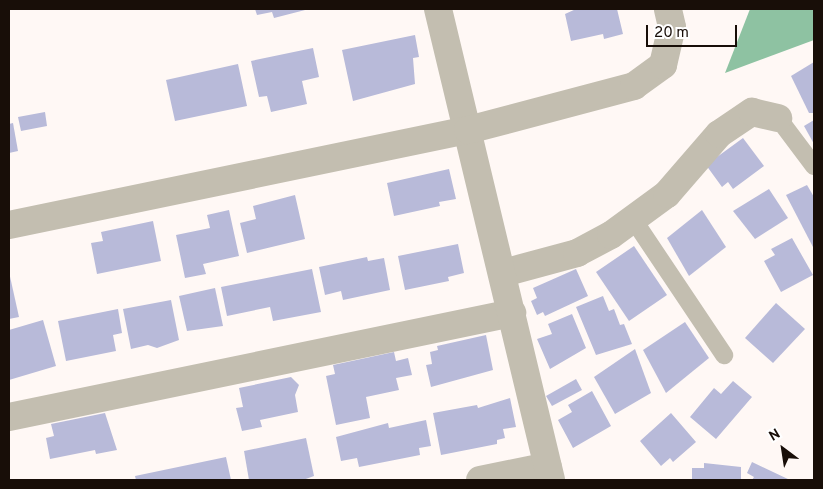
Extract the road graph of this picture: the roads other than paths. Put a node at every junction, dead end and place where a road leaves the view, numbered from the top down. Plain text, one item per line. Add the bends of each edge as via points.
1 (438, 9) edge
2 (668, 9) edge
3 (778, 118) joint
4 (468, 130) junction
5 (814, 166) edge
6 (633, 219) junction
7 (9, 225) edge
8 (503, 273) junction
9 (512, 313) junction
10 (724, 355) dead end
11 (9, 417) edge
12 (549, 473) edge
13 (480, 480) edge

1 - 4 street
2 - 4 street via 672,27 663,65 634,86
3 - 5 lane
3 - 6 street via 752,112 719,134 667,194
4 - 7 street
4 - 8 street
6 - 8 street via 577,253
6 - 10 lane
8 - 9 street
9 - 11 street
9 - 12 street
12 - 13 street

